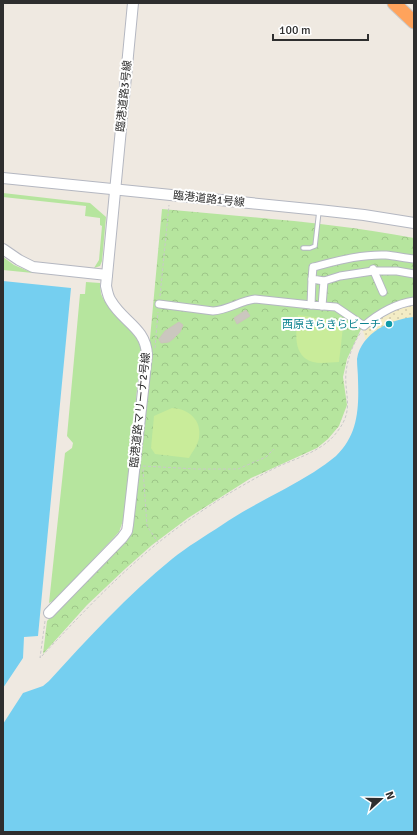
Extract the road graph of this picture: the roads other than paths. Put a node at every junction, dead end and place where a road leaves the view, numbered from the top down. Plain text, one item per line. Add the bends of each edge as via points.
1 (133, 3) edge
2 (394, 3) edge
3 (403, 3) edge
4 (414, 14) edge
5 (414, 22) edge
6 (3, 178) edge
7 (115, 190) junction
8 (319, 210) junction
9 (414, 223) edge
10 (303, 248) dead end
11 (3, 249) edge
12 (414, 259) edge
13 (373, 270) junction
14 (414, 274) edge
15 (107, 275) junction
16 (312, 279) junction
17 (324, 281) junction
18 (383, 292) dead end
19 (414, 301) edge
20 (159, 304) road end
21 (311, 305) junction
22 (322, 306) junction
23 (47, 615) road end

1 - 7 street, 臨港道路3号線
2 - 5 highway
3 - 4 highway
6 - 7 street, 臨港道路1号線
7 - 8 street, 臨港道路1号線
7 - 15 street, 臨港道路マリーナ2号線
8 - 9 street, 臨港道路1号線
8 - 10 lane via 315,246
11 - 15 street via 33,267
12 - 16 street via 386,255 338,260 314,267
13 - 14 street via 406,271
13 - 17 street
13 - 18 street
15 - 23 street, 臨港道路マリーナ2号線 via 106,286 111,301 140,334 146,346 139,466 127,531
16 - 17 street
16 - 21 street
17 - 22 street
19 - 22 street via 385,310 364,326 336,307
20 - 21 street via 213,311 221,311 255,299
21 - 22 street

